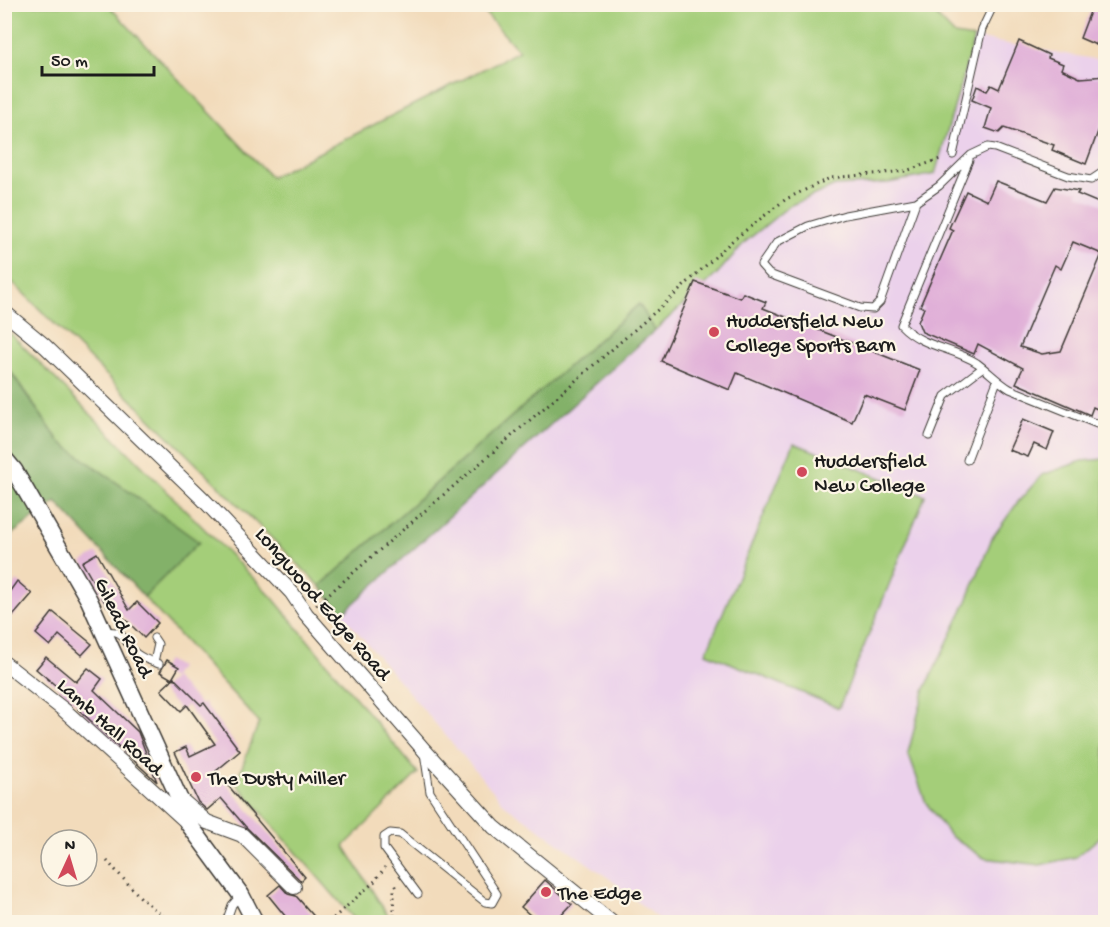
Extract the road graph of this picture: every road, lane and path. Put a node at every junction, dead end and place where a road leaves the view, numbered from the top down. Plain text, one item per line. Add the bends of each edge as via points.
1 (994, 4) edge
2 (953, 155) joint
3 (971, 155) junction
4 (1106, 167) edge
5 (916, 202) junction
6 (4, 312) edge
7 (982, 368) junction
8 (997, 381) junction
9 (1097, 424) dead end
10 (929, 436) dead end
11 (4, 458) edge
12 (967, 460) dead end
13 (306, 614) junction
14 (104, 632) junction
15 (154, 638) dead end
16 (4, 663) edge
17 (423, 750) junction
18 (179, 798) junction
19 (188, 823) junction
20 (107, 861) dead end
21 (394, 861) junction
22 (404, 873) junction
23 (294, 887) dead end
24 (418, 894) dead end
25 (241, 895) junction
26 (170, 922) edge
27 (226, 922) edge
28 (255, 922) edge
29 (329, 922) edge
30 (394, 922) edge
31 (611, 922) edge

1 - 2 lane via 982,29
2 - 13 path via 906,171 830,178 786,199 732,241
3 - 4 lane via 996,147 1068,176 1091,180
3 - 5 lane
3 - 7 lane via 901,325 911,336 976,362
5 - 5 lane via 808,226 777,242 761,265 769,274 860,308 873,309 880,302
6 - 13 street, Longwood Edge Road via 45,346 201,498 292,593
7 - 8 lane
7 - 10 lane via 945,396
8 - 9 lane
8 - 12 lane
11 - 14 street, Gilead Road
13 - 17 street, Longwood Edge Road
14 - 15 lane via 122,634 139,656 156,663 158,644
14 - 18 street, Gilead Road
16 - 19 street, Lamb Hall Road via 64,710
17 - 21 lane via 430,792 497,894 492,903 485,902 400,834 390,832 384,837 384,848
17 - 31 street, Longwood Edge Road via 494,827
18 - 19 street, Gilead Road
18 - 23 street via 207,822 242,835
19 - 25 street, Gilead Road
20 - 26 path
21 - 22 lane
21 - 29 path
22 - 24 lane
22 - 30 path via 394,889
25 - 27 lane via 232,905
25 - 28 street, Gilead Road

